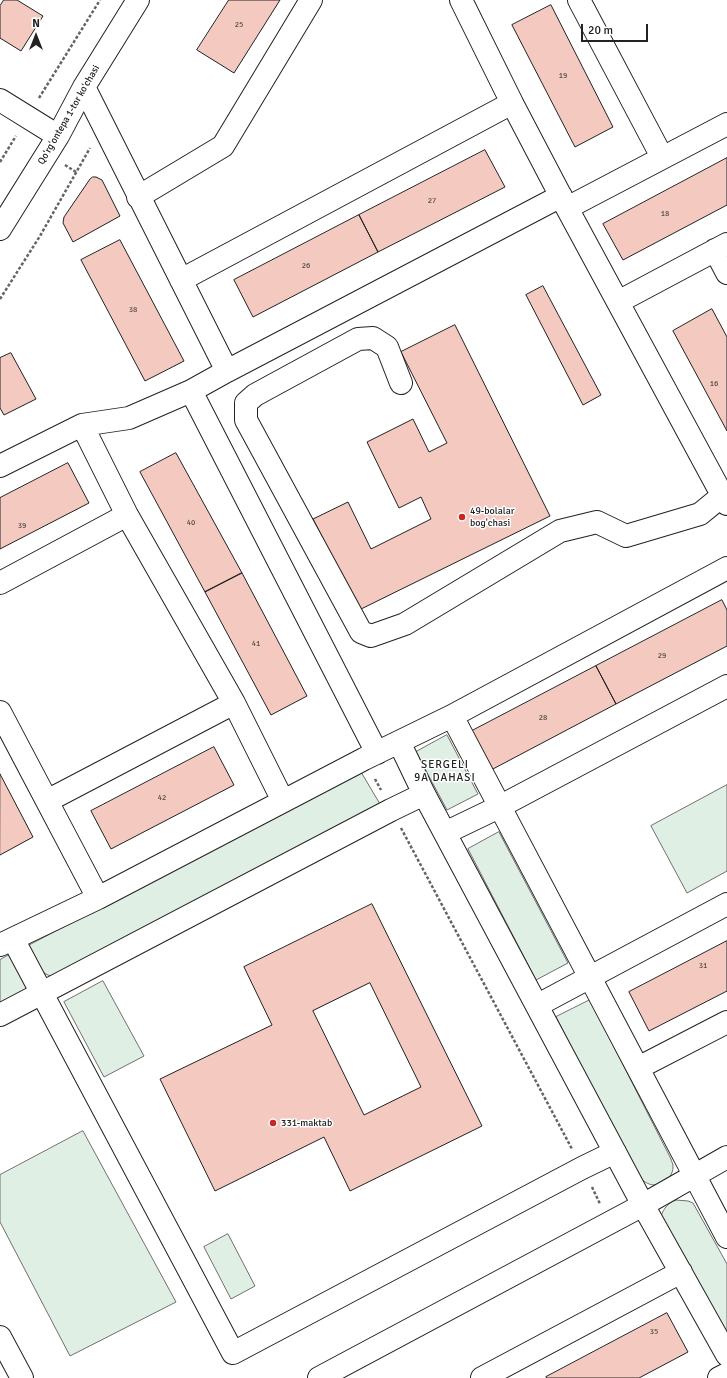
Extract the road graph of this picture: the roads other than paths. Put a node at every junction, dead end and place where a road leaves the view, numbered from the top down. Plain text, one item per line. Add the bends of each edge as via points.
1 (138, 0) edge
2 (311, 0) edge
3 (579, 0) edge
4 (469, 3) edge
5 (84, 88) junction
6 (0, 100) edge
7 (512, 103) junction
8 (727, 124) edge
9 (58, 136) junction
10 (662, 157) junction
11 (138, 197) junction
12 (564, 202) junction
13 (0, 229) edge
14 (721, 247) edge
15 (727, 273) edge
16 (180, 280) junction
17 (618, 302) junction
18 (226, 371) junction
19 (402, 383) dead end
20 (191, 391) junction
21 (82, 425) junction
22 (0, 466) edge
23 (725, 500) edge
24 (127, 515) junction
25 (727, 568) edge
26 (0, 583) edge
27 (727, 686) edge
28 (234, 703) junction
29 (0, 712) edge
30 (452, 716) junction
31 (399, 742) junction
32 (371, 756) junction
33 (424, 794) junction
34 (47, 801) junction
35 (283, 801) junction
36 (499, 807) junction
37 (445, 833) junction
38 (98, 898) junction
39 (727, 904) edge
40 (4, 942) edge
41 (589, 977) junction
42 (41, 993) junction
43 (538, 1005) junction
44 (0, 1015) edge
45 (727, 1022) edge
46 (638, 1068) junction
47 (615, 1152) junction
48 (727, 1157) edge
49 (694, 1176) junction
50 (643, 1205) junction
51 (727, 1237) edge
52 (681, 1272) junction
53 (0, 1337) edge
54 (727, 1354) edge
55 (352, 1370) edge
56 (727, 1374) edge
57 (22, 1378) edge
58 (319, 1378) edge
59 (482, 1378) edge
60 (719, 1378) edge

1 - 5 street, Qoʻrgʻontepa 1-tor koʻchasi
2 - 11 street via 223,146
3 - 10 street
4 - 7 street
5 - 9 street, Qoʻrgʻontepa 1-tor koʻchasi
5 - 11 street
6 - 9 street
7 - 12 street
7 - 16 street
8 - 10 street
9 - 13 street, Qoʻrgʻontepa 1-tor koʻchasi
10 - 12 street
11 - 16 street
12 - 17 street
12 - 18 street
14 - 15 street
14 - 17 street
16 - 18 street
17 - 23 street
18 - 20 street
19 - 23 street via 387,347 373,338 358,339 255,395 246,403 246,420 361,632 371,636 405,624 560,531 597,522 626,536 700,514
20 - 21 street via 129,418
20 - 32 street
21 - 22 street
21 - 24 street
24 - 26 street
24 - 28 street
25 - 30 street
27 - 36 street
28 - 34 street
28 - 35 street
29 - 34 street
30 - 31 street
30 - 36 street
31 - 32 street
31 - 33 street
32 - 35 street
33 - 37 street
33 - 42 street
34 - 38 street
35 - 38 street
36 - 37 street
36 - 41 street
37 - 43 street
38 - 40 street
39 - 41 street
40 - 42 street
41 - 43 street
41 - 46 street
42 - 44 street
42 - 47 street via 233,1353
43 - 47 street
45 - 46 street
46 - 49 street
47 - 50 street
48 - 49 street
49 - 50 street
49 - 51 street
50 - 52 street
50 - 55 street
52 - 54 street
52 - 59 street
53 - 57 street
55 - 58 street
56 - 60 street

